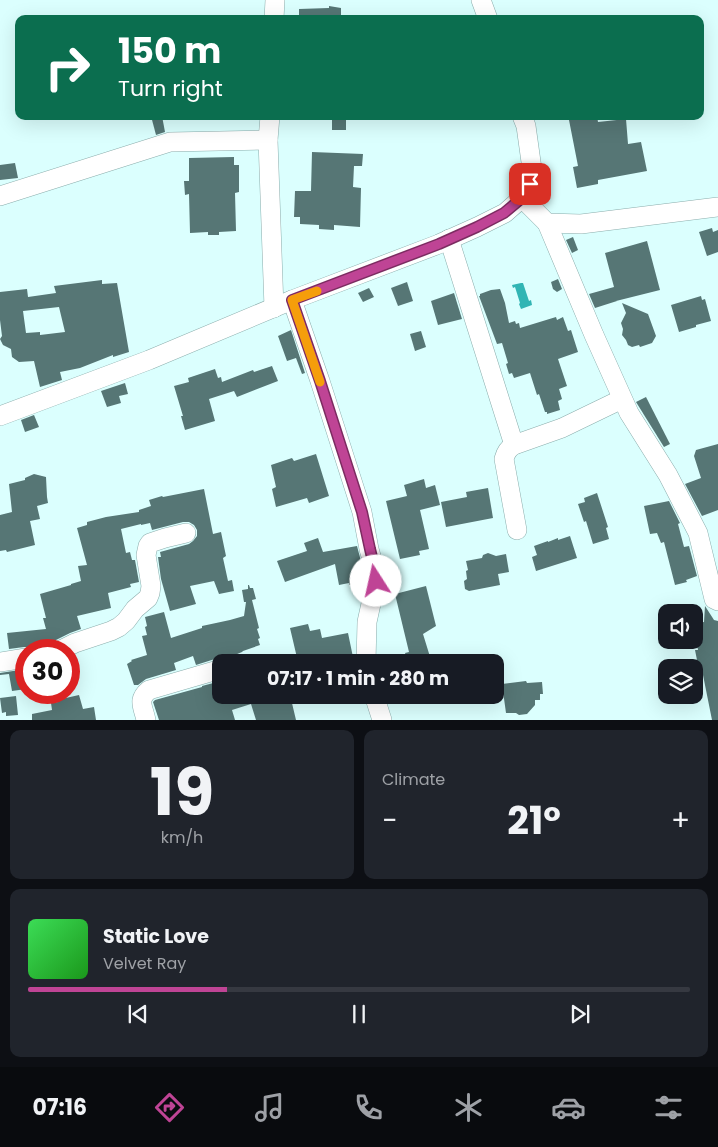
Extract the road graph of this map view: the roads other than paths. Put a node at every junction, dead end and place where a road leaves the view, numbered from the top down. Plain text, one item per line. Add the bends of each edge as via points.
1 (275, 0) edge
2 (481, 0) edge
3 (274, 15) edge
4 (487, 15) edge
5 (270, 120) edge
6 (524, 120) edge
7 (268, 140) junction
8 (0, 196) edge
9 (522, 198) junction
10 (718, 207) edge
11 (546, 222) junction
12 (449, 240) junction
13 (292, 300) junction
14 (274, 308) junction
15 (622, 400) junction
16 (0, 416) edge
17 (514, 445) junction
18 (517, 530) dead end
19 (186, 533) dead end
20 (718, 602) edge
21 (80, 641) edge
22 (366, 654) edge
23 (15, 660) edge
24 (0, 662) edge
25 (212, 672) edge
26 (377, 704) edge
27 (146, 720) edge
28 (382, 720) edge

1 - 3 street
2 - 4 street
5 - 7 street
6 - 9 street via 532,169 530,184
7 - 8 street via 170,142
7 - 14 street
9 - 11 street
9 - 12 street via 504,213
10 - 11 street via 581,224
11 - 15 street
12 - 13 street
12 - 17 street
13 - 14 street
13 - 22 street via 362,512 376,574 367,622
14 - 16 street via 149,360
15 - 17 street via 562,428
15 - 20 street via 668,475 698,533 714,599
17 - 18 street via 504,459
19 - 21 street via 150,543 146,555 151,586 148,598 119,628
23 - 24 street
25 - 27 street via 149,690 142,697
26 - 28 street

